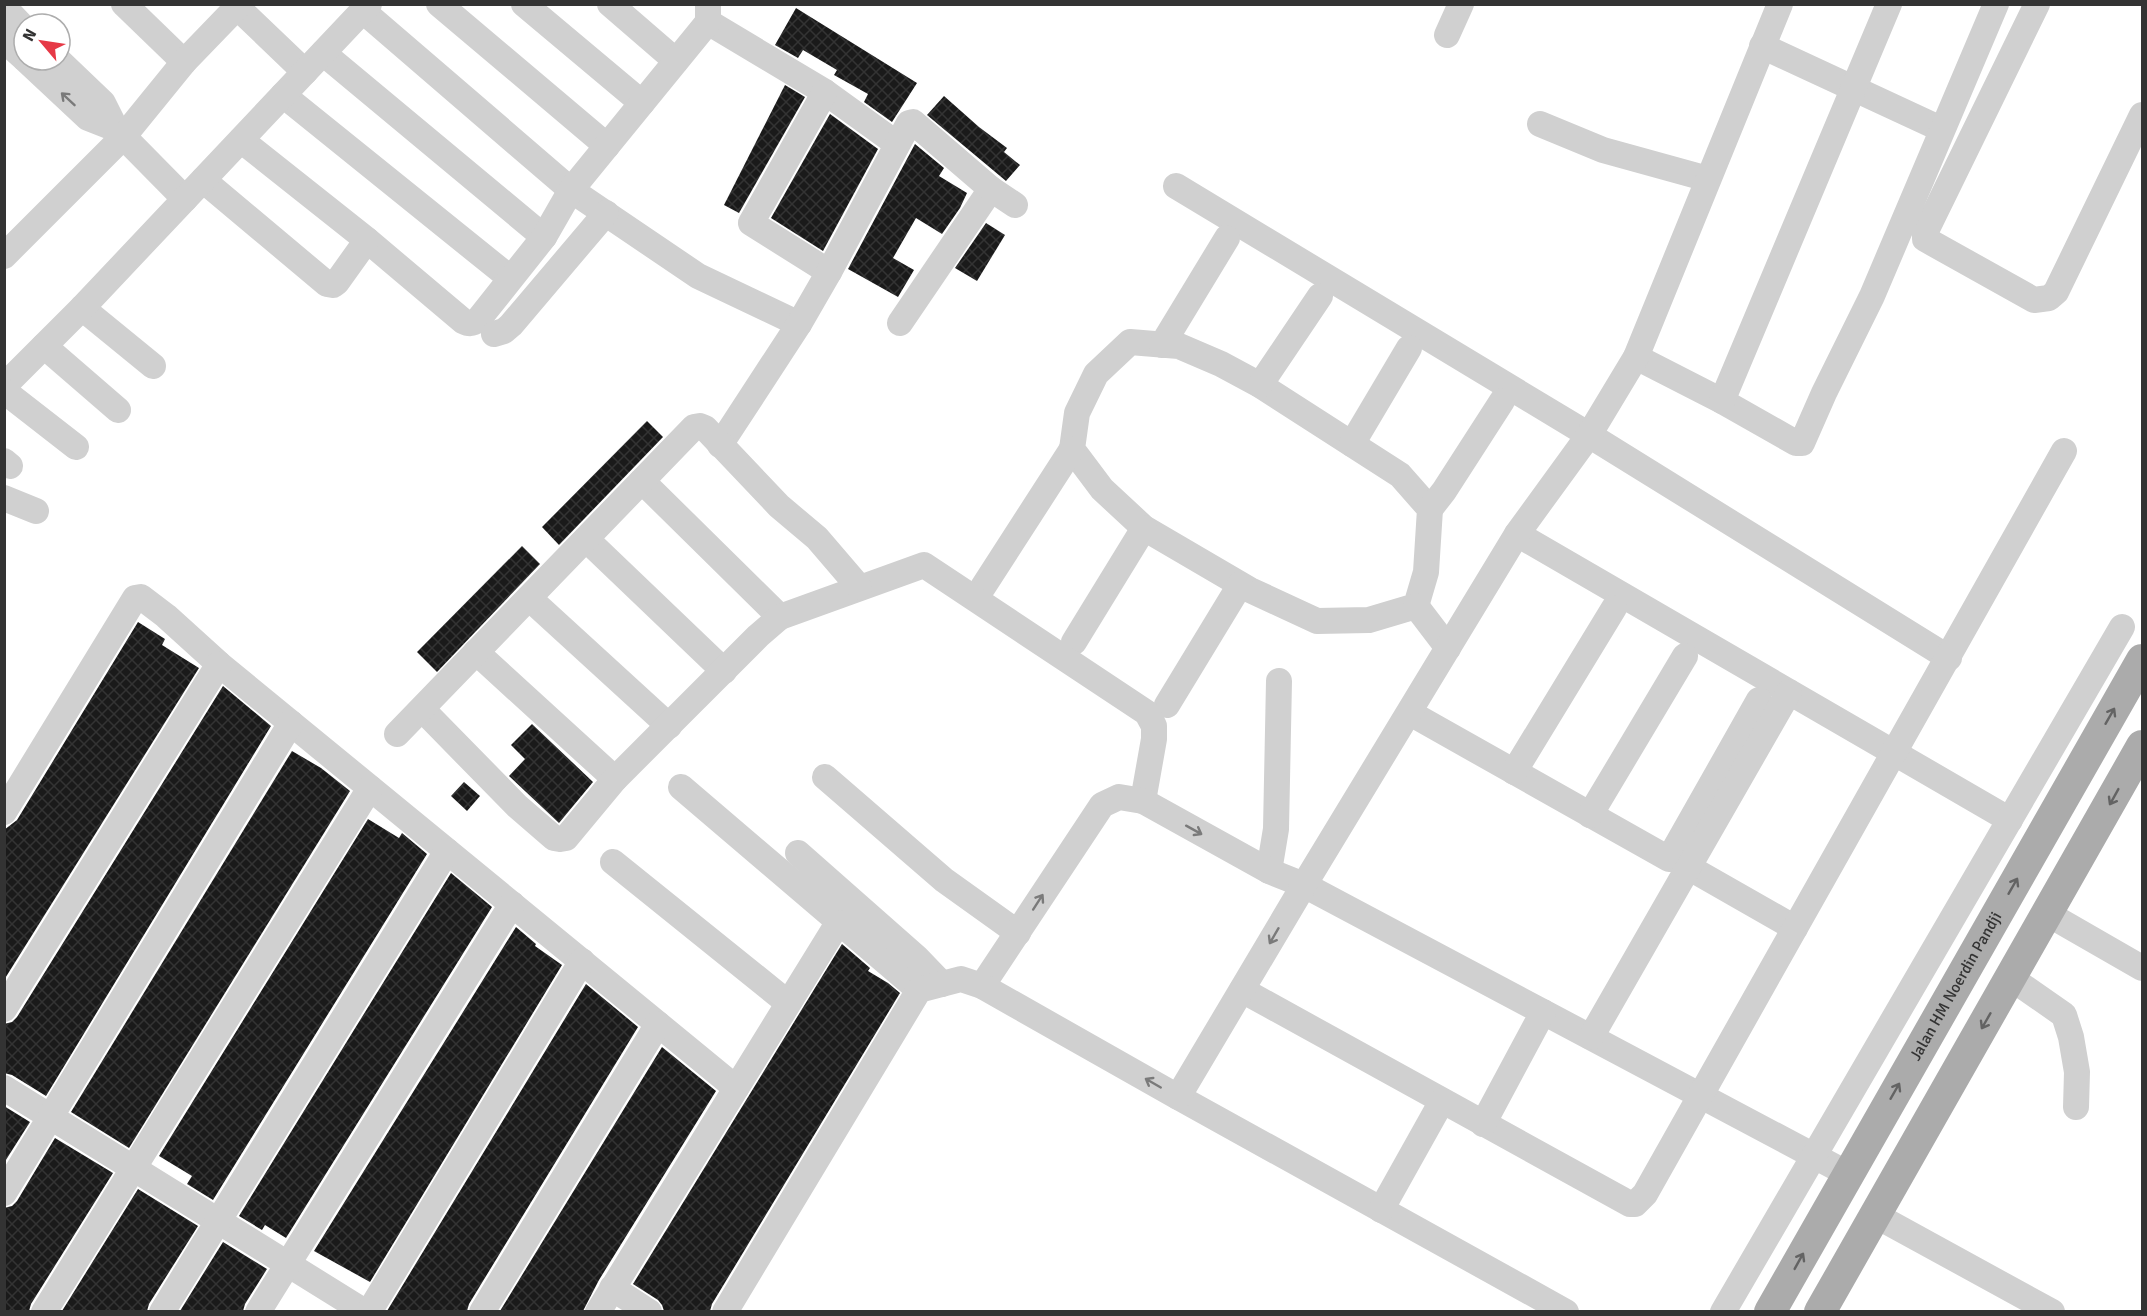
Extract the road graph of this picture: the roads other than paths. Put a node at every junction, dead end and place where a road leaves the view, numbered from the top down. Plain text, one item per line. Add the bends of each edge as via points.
1 (8, 4) edge
2 (124, 4) edge
3 (439, 4) edge
4 (524, 4) edge
5 (610, 4) edge
6 (1461, 4) edge
7 (1780, 4) edge
8 (1889, 4) edge
9 (1996, 4) edge
10 (2037, 4) edge
11 (237, 6) edge
12 (5, 8) edge
13 (366, 8) edge
14 (708, 13) edge
15 (1447, 35) dead end
16 (1762, 46) junction
17 (323, 53) junction
18 (676, 60) junction
19 (184, 62) junction
20 (39, 72) edge
21 (71, 72) edge
22 (305, 72) junction
23 (1854, 89) junction
24 (825, 92) junction
25 (283, 95) junction
26 (642, 103) junction
27 (2142, 115) edge
28 (1540, 124) dead end
29 (1941, 129) junction
30 (120, 133) junction
31 (241, 140) junction
32 (897, 144) junction
33 (607, 146) junction
34 (1708, 179) junction
35 (203, 180) junction
36 (1176, 186) dead end
37 (991, 189) junction
38 (571, 190) junction
39 (185, 199) junction
40 (1015, 205) dead end
41 (606, 213) junction
42 (544, 237) junction
43 (1227, 238) dead end
44 (367, 240) junction
45 (4, 256) edge
46 (829, 272) junction
47 (510, 278) junction
48 (1320, 296) dead end
49 (82, 308) junction
50 (799, 324) junction
51 (900, 324) dead end
52 (494, 334) dead end
53 (44, 345) junction
54 (1162, 345) junction
55 (1409, 348) dead end
56 (1636, 357) junction
57 (153, 366) dead end
58 (4, 386) edge
59 (1260, 386) junction
60 (4, 391) edge
61 (1502, 401) dead end
62 (1722, 401) junction
63 (118, 410) dead end
64 (1589, 435) junction
65 (1352, 444) junction
66 (720, 445) junction
67 (76, 447) dead end
68 (1072, 449) junction
69 (2064, 452) dead end
70 (642, 481) junction
71 (4, 498) edge
72 (1430, 509) junction
73 (36, 511) dead end
74 (1144, 528) junction
75 (1517, 534) junction
76 (586, 539) junction
77 (1240, 585) junction
78 (859, 587) junction
79 (983, 587) dead end
80 (529, 598) junction
81 (1416, 606) junction
82 (1614, 608) dead end
83 (780, 616) junction
84 (1074, 642) dead end
85 (1448, 648) junction
86 (477, 652) junction
87 (1685, 656) dead end
88 (1949, 658) junction
89 (2142, 661) edge
90 (219, 664) junction
91 (724, 670) junction
92 (1279, 681) dead end
93 (1789, 692) junction
94 (1759, 699) dead end
95 (1167, 705) dead end
96 (422, 709) junction
97 (1410, 713) junction
98 (291, 723) junction
99 (669, 726) junction
100 (398, 734) dead end
101 (2142, 746) edge
102 (1895, 753) junction
103 (1514, 772) junction
104 (825, 777) dead end
105 (615, 779) junction
106 (681, 787) dead end
107 (370, 788) junction
108 (1143, 801) junction
109 (7, 802) edge
110 (1590, 814) junction
111 (2010, 820) junction
112 (447, 850) junction
113 (798, 854) dead end
114 (613, 862) dead end
115 (1688, 867) junction
116 (1269, 871) junction
117 (1304, 885) junction
118 (512, 904) junction
119 (2048, 914) junction
120 (838, 923) junction
121 (1795, 928) junction
122 (1018, 933) junction
123 (582, 961) junction
124 (2142, 968) edge
125 (2011, 978) junction
126 (982, 986) junction
127 (930, 987) junction
128 (1242, 990) junction
129 (788, 1003) junction
130 (4, 1009) edge
131 (1542, 1012) junction
132 (658, 1024) junction
133 (1591, 1037) junction
134 (4, 1088) edge
135 (736, 1088) junction
136 (1700, 1095) junction
137 (1178, 1097) junction
138 (1442, 1101) junction
139 (2076, 1107) dead end
140 (51, 1117) junction
141 (1483, 1124) junction
142 (1814, 1155) junction
143 (134, 1168) junction
144 (1848, 1174) junction
145 (4, 1193) edge
146 (1381, 1209) junction
147 (1875, 1215) junction
148 (218, 1220) junction
149 (288, 1263) junction
150 (612, 1288) junction
151 (44, 1311) edge
152 (162, 1311) edge
153 (258, 1311) edge
154 (367, 1311) edge
155 (482, 1311) edge
156 (598, 1311) edge
157 (649, 1311) edge
158 (724, 1311) edge
159 (1566, 1311) edge
160 (1723, 1311) edge
161 (1770, 1311) edge
162 (1820, 1311) edge
163 (2052, 1311) edge

1 - 12 street
2 - 19 street
3 - 33 street
4 - 26 street
5 - 18 street
6 - 15 street
7 - 16 street
8 - 23 street
9 - 29 street
10 - 27 street via 1925,239 2034,300 2049,298 2071,263
11 - 19 street
11 - 22 street
13 - 17 street
13 - 38 street
14 - 18 street
14 - 24 street
16 - 23 street
16 - 34 street
17 - 22 street
17 - 42 street
18 - 26 street
19 - 30 street
30 -> 20 street via 88,118
21 - 30 street via 103,103
22 - 25 street
23 - 29 street
23 - 62 street
24 - 32 street
24 - 46 street via 751,223
25 - 31 street
25 - 47 street
26 - 33 street
28 - 34 street via 1602,150
29 - 62 street via 1872,296 1801,444
30 - 39 street
30 - 45 street
31 - 35 street
31 - 44 street
32 - 37 street via 913,122
32 - 46 street
33 - 38 street
34 - 56 street
35 - 39 street
35 - 44 street via 327,284 337,282
36 - 64 street
37 - 40 street
37 - 51 street
38 - 41 street
38 - 42 street
39 - 49 street
41 - 50 street via 698,276
41 - 52 street via 511,325
42 - 47 street
43 - 54 street
44 - 47 street via 469,324 478,320
46 - 50 street
48 - 59 street
49 - 53 street
49 - 57 street
50 - 66 street
53 - 58 street
53 - 63 street
54 - 59 street via 1179,346
54 - 68 street via 1130,342 1096,374 1077,413
55 - 65 street
56 - 62 street
56 - 64 street
59 - 65 street
60 - 67 street
61 - 72 street
64 - 75 street
64 - 88 street
65 - 72 street via 1400,475
66 - 70 street via 705,428 694,427
66 - 78 street via 779,506 817,538
68 - 74 street via 1102,489
68 - 79 street
69 - 88 street
70 - 76 street
70 - 83 street
71 - 73 street
72 - 81 street via 1426,572
74 - 77 street
74 - 84 street
75 - 85 street
75 - 93 street
76 - 80 street
76 - 91 street
77 - 81 street via 1317,621 1369,620
77 - 95 street
78 - 83 street
78 - 108 street via 924,565 1147,713 1154,726 1154,739
80 - 86 street
80 - 99 street
81 - 85 street
82 - 103 street
83 - 91 street
85 - 97 street
86 - 96 street
86 - 105 street
87 - 110 street
88 - 102 street
89 - 111 street via 2117,636
144 -> 89 main road, Jalan HM Noerdin Pandji
90 - 98 street
90 - 109 street via 166,616 141,597 135,598
90 - 130 street
91 - 99 street
92 - 116 street via 1276,829
93 - 102 street
93 - 115 street
94 - 110 street via 1669,859
96 - 100 street
96 - 105 street via 554,838 566,838
97 - 103 street
97 - 117 street
98 - 107 street
98 - 140 street
99 - 105 street
101 -> 119 main road
102 - 111 street
102 - 121 street
103 - 110 street
104 - 122 street via 944,880
106 - 120 street
107 - 112 street
107 - 143 street
108 -> 116 street
122 -> 108 street via 1102,805 1119,797
111 - 142 street
112 - 118 street
112 - 148 street
113 - 127 street via 917,958
114 - 129 street
115 - 121 street
115 - 133 street
116 - 117 street
117 -> 128 street
117 - 131 street
118 - 123 street
118 - 149 street
119 - 124 street
119 - 125 main road
120 - 127 street
120 - 129 street
121 - 136 street
122 - 126 street
123 - 132 street
123 - 154 street
125 - 139 street via 2064,1015 2077,1072
125 -> 147 main road
126 - 127 street via 962,978
137 -> 126 street
127 - 158 street
128 - 137 street
128 - 138 street
129 - 135 street
131 - 133 street
131 - 141 street
132 - 135 street
132 - 155 street
133 - 136 street
134 - 140 street
135 - 150 street
136 - 141 street via 1645,1194 1635,1204
136 - 142 street
137 - 146 street
138 - 141 street
138 - 146 street
140 - 143 street
140 - 145 street
142 - 144 street
142 - 160 street
143 - 148 street
143 - 151 street
161 -> 144 main road, Jalan HM Noerdin Pandji
146 - 159 street
147 - 162 main road
147 - 163 street
148 - 149 street
148 - 152 street
149 - 153 street
149 - 154 street
150 - 156 street
150 - 157 street

